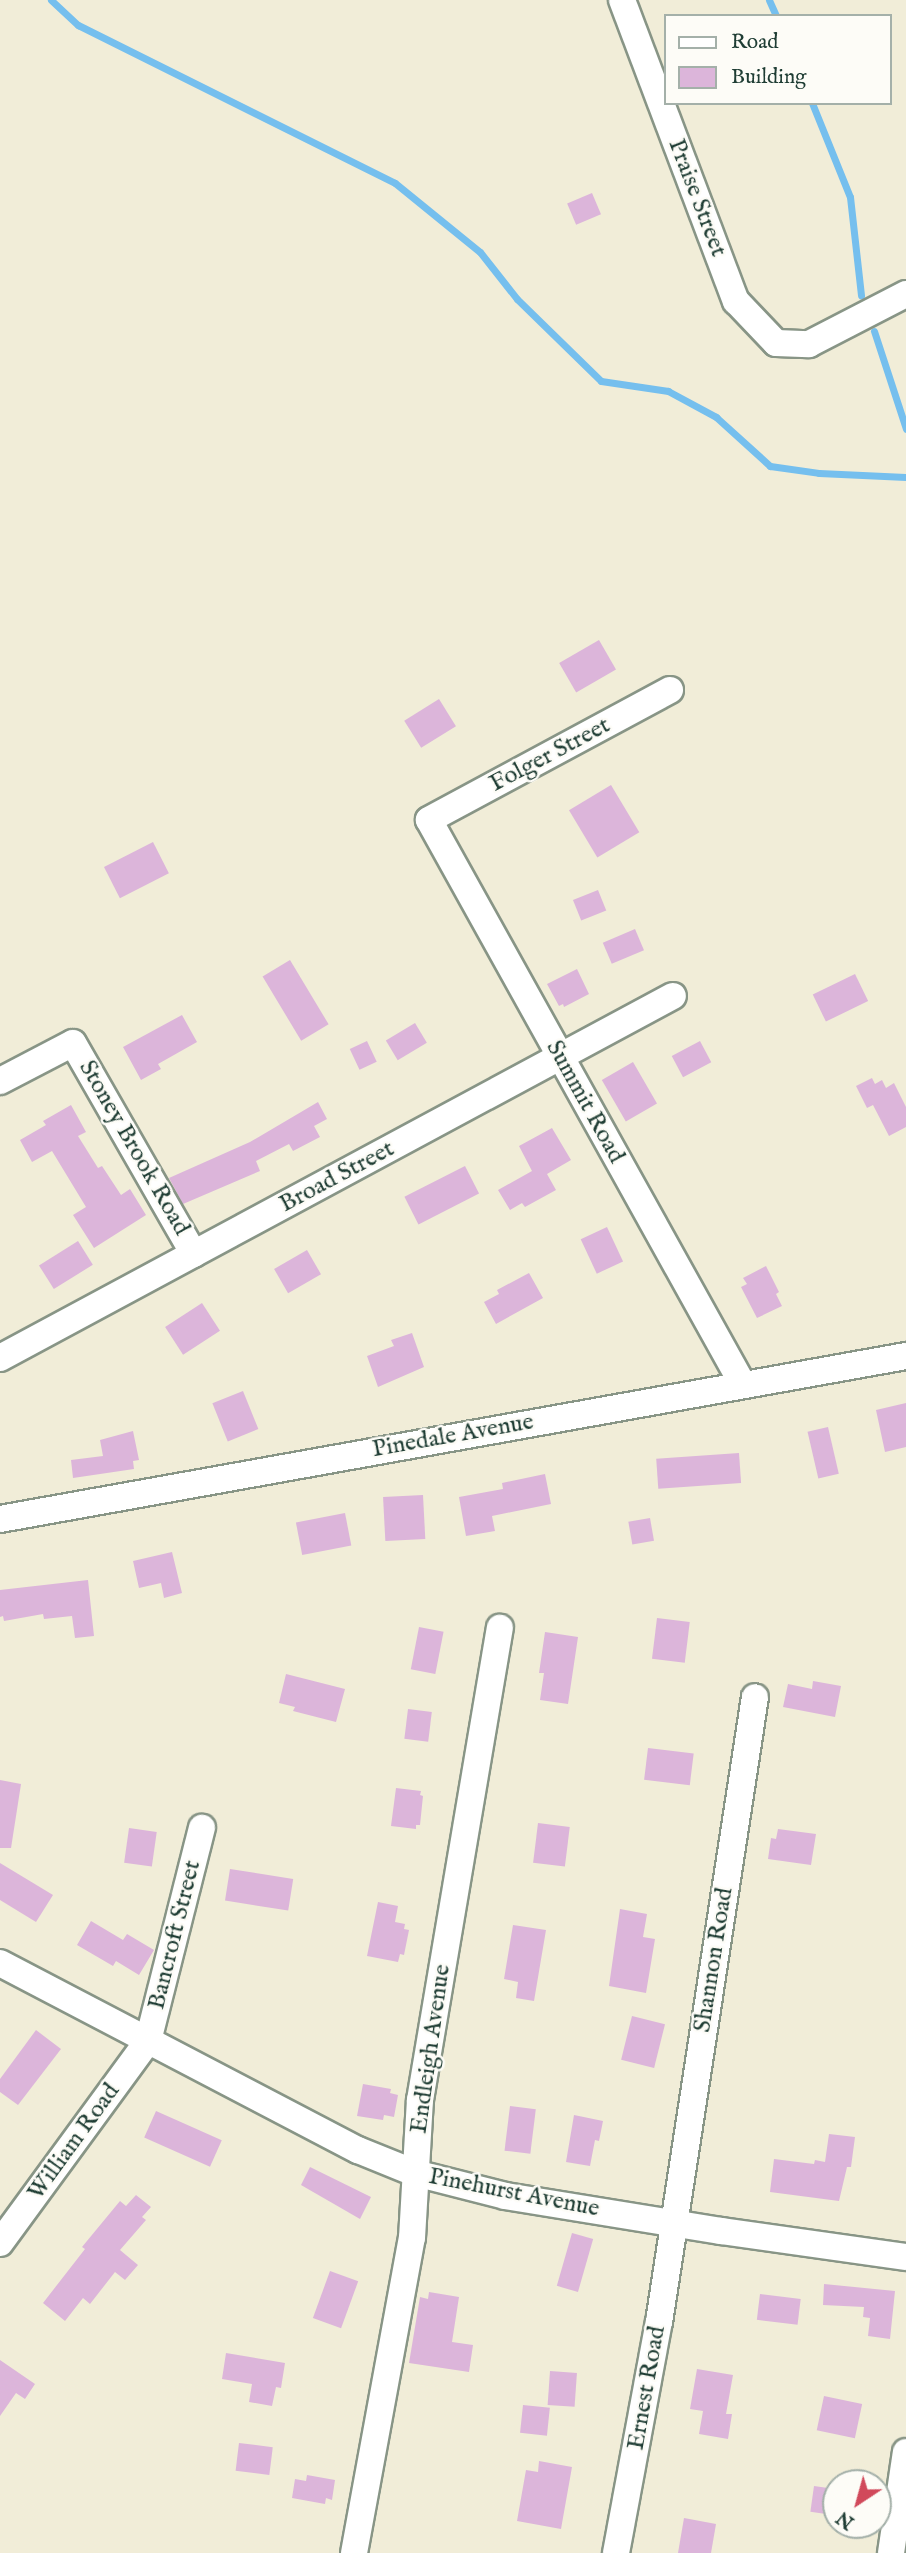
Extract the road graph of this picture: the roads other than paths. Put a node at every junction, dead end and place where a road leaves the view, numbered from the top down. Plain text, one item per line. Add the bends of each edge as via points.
1 (622, 0) edge
2 (906, 294) edge
3 (670, 690) dead end
4 (429, 820) joint
5 (673, 996) dead end
6 (561, 1057) junction
7 (0, 1081) edge
8 (194, 1254) junction
9 (906, 1356) edge
10 (0, 1358) edge
11 (741, 1383) junction
12 (0, 1519) edge
13 (500, 1629) dead end
14 (755, 1698) dead end
15 (202, 1828) dead end
16 (0, 1963) edge
17 (148, 2041) junction
18 (415, 2173) junction
19 (674, 2223) junction
20 (0, 2243) edge
21 (906, 2257) edge
22 (906, 2452) edge
23 (355, 2553) edge
24 (616, 2553) edge
25 (891, 2553) edge

1 - 2 street, Praise Street via 736,301 776,343 809,344
3 - 4 street, Folger Street
4 - 6 street, Summit Road
5 - 6 street, Broad Street
6 - 8 street, Broad Street
6 - 11 street, Summit Road
7 - 8 street, Stoney Brook Road via 74,1043
8 - 10 street, Broad Street
9 - 11 street, Pinedale Avenue
11 - 12 street, Pinedale Avenue
13 - 18 street, Endleigh Avenue via 420,2100
14 - 19 street, Shannon Road
15 - 17 street, Bancroft Street
16 - 17 street, Pinehurst Avenue
17 - 18 street, Pinehurst Avenue via 358,2150
17 - 20 street, William Road
18 - 19 street, Pinehurst Avenue via 472,2190
18 - 23 street, Endleigh Avenue via 412,2238
19 - 21 street, Pinehurst Avenue
19 - 24 street, Ernest Road
22 - 25 street

